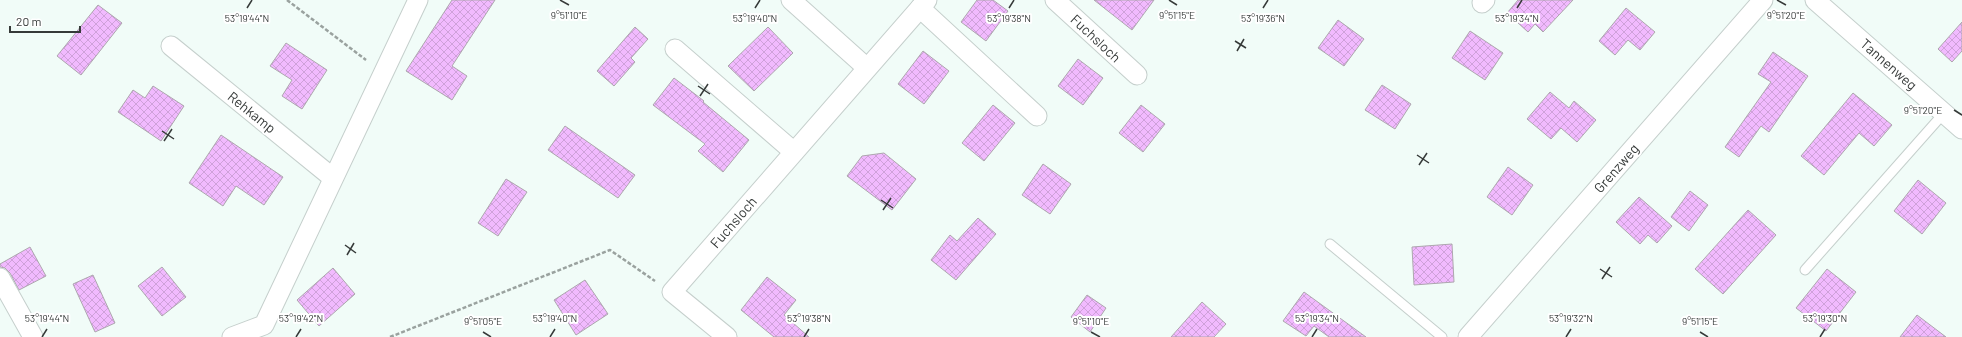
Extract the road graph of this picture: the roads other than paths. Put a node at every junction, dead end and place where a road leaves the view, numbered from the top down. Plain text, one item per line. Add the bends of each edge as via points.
1 (418, 0) edge
2 (791, 0) edge
3 (1055, 0) edge
4 (1763, 0) edge
5 (1815, 0) edge
6 (924, 4) edge
7 (171, 46) dead end
8 (675, 49) dead end
9 (867, 68) junction
10 (1137, 75) dead end
11 (1944, 113) junction
12 (1037, 116) dead end
13 (1962, 129) edge
14 (794, 152) junction
15 (333, 178) junction
16 (1330, 244) dead end
17 (1804, 270) dead end
18 (0, 278) edge
19 (33, 337) edge
20 (232, 337) edge
21 (727, 337) edge
22 (1442, 337) edge
23 (1468, 337) edge

1 - 15 street
2 - 9 street
3 - 10 street, Fuchsloch
4 - 23 street, Grenzweg
5 - 11 street, Tannenweg
6 - 9 street, Fuchsloch
6 - 12 street, Fuchsloch
7 - 15 street, Rehkamp
8 - 14 street
9 - 14 street, Fuchsloch
11 - 13 street, Tannenweg
11 - 17 lane
14 - 21 street, Fuchsloch via 672,292
15 - 20 street via 264,325
16 - 22 lane
18 - 19 street

